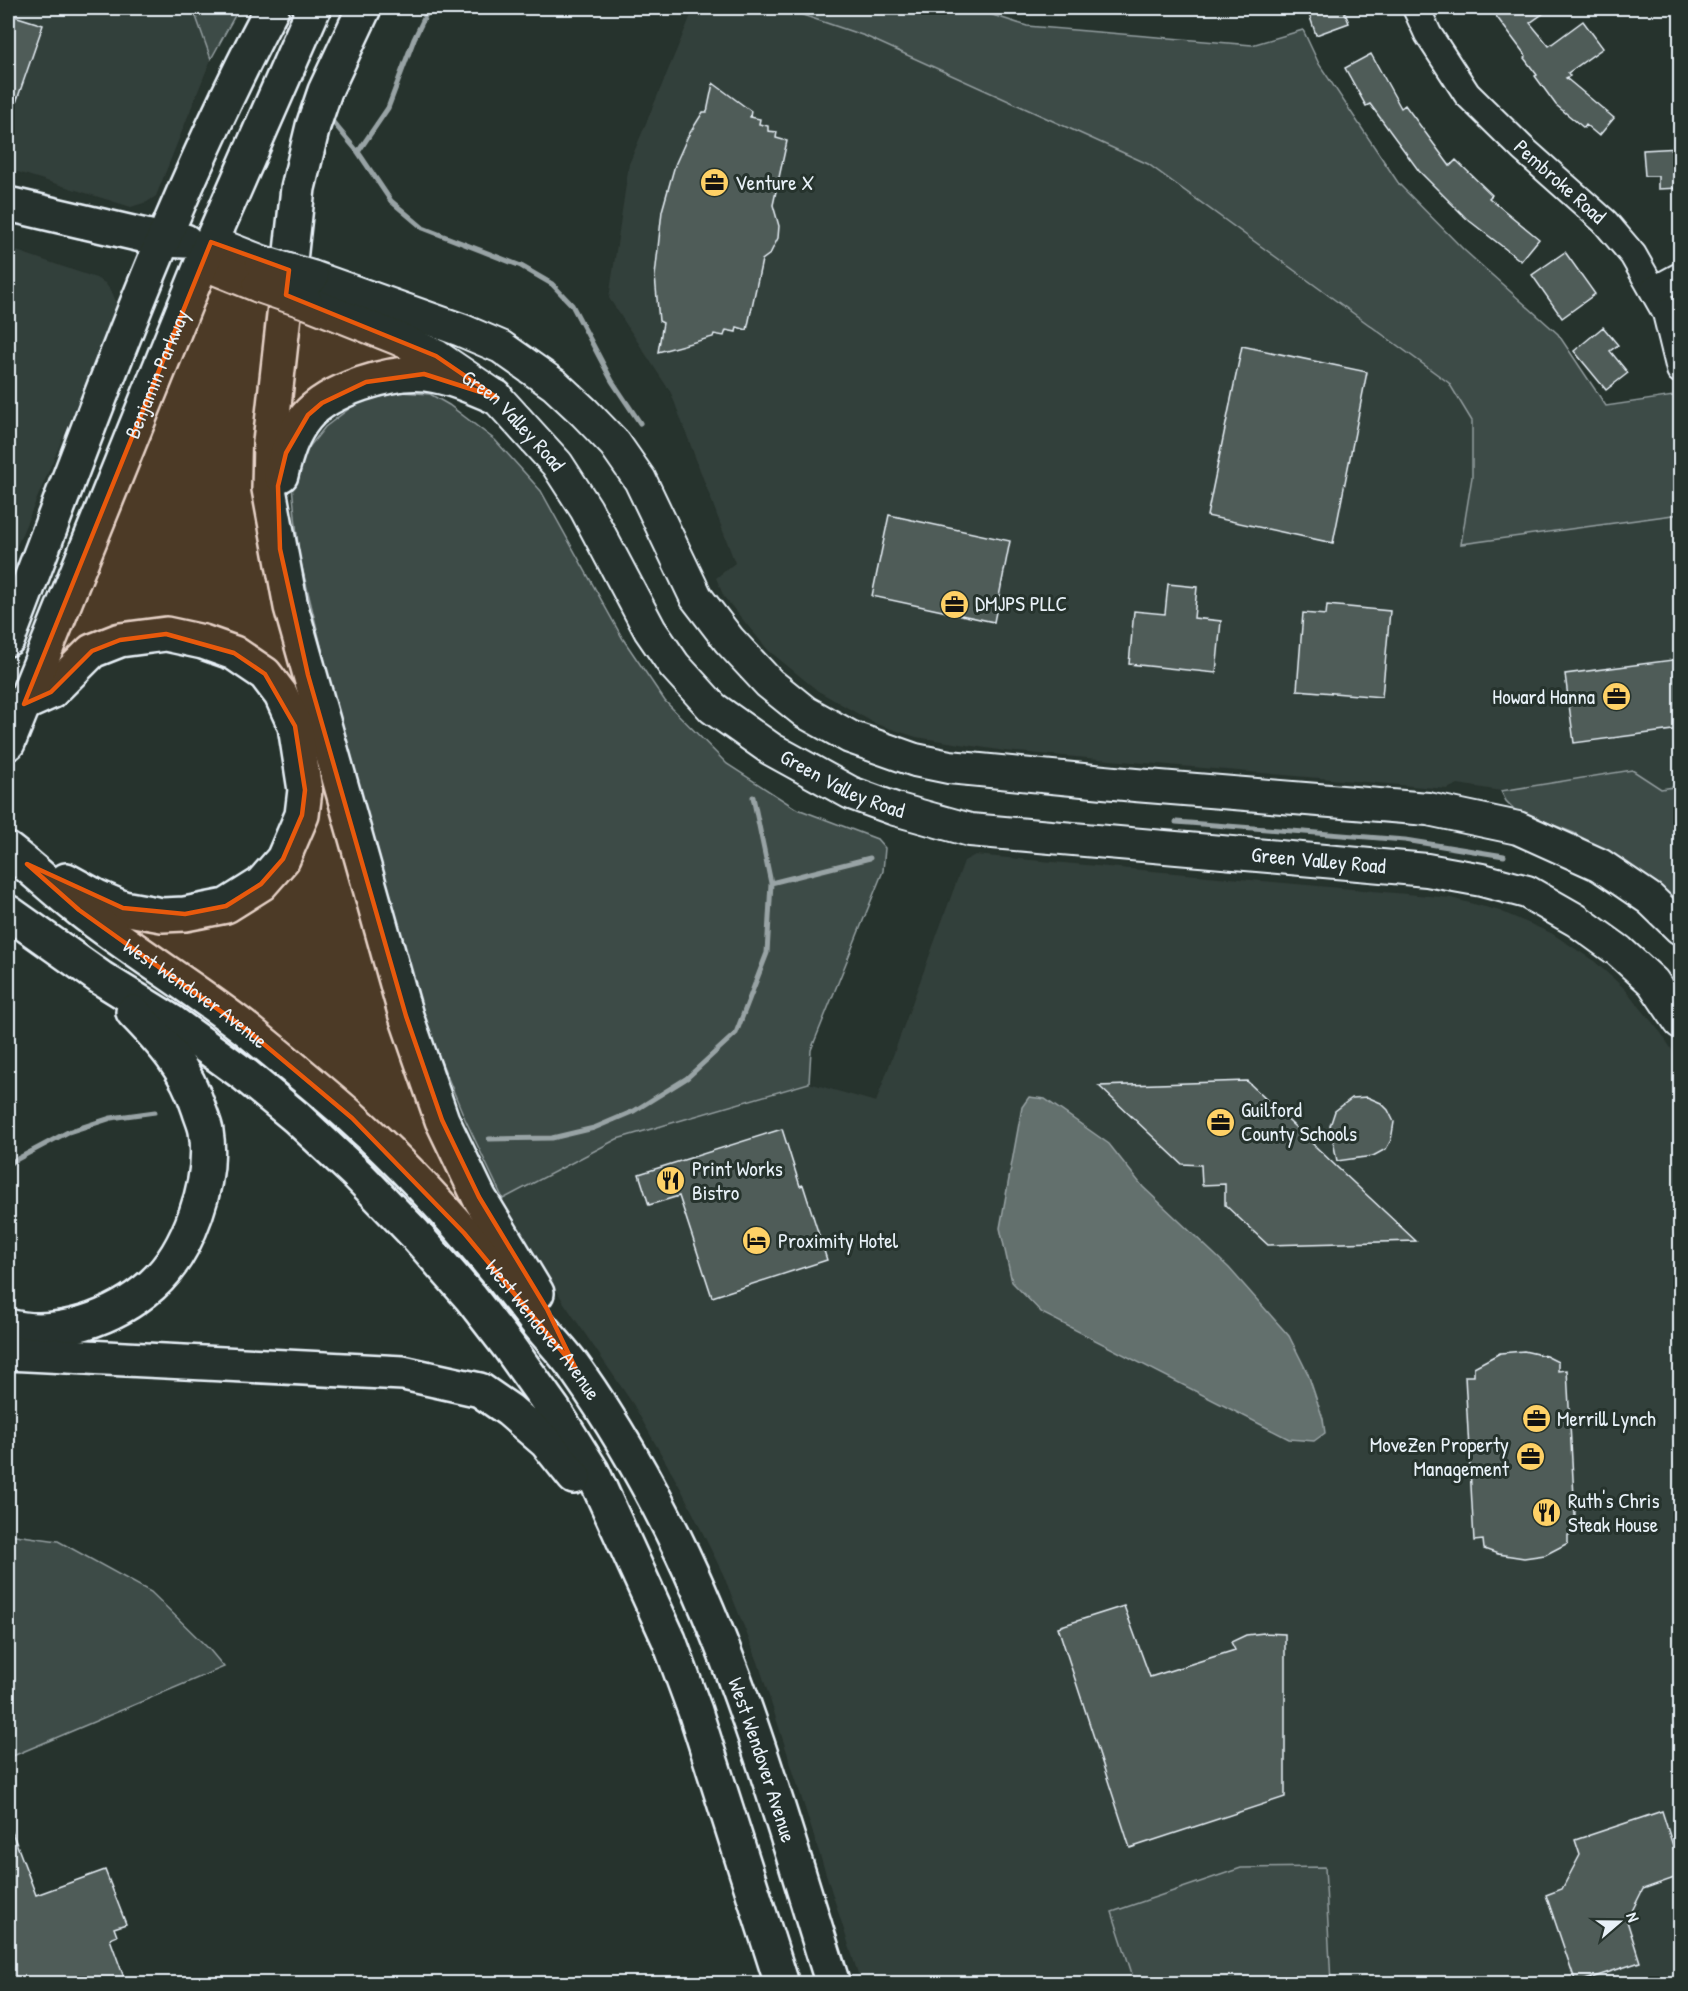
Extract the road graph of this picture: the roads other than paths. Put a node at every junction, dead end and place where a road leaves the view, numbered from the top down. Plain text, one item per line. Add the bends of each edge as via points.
1 (272, 8) edge
2 (314, 8) edge
3 (364, 8) edge
4 (1416, 8) edge
5 (8, 204) edge
6 (163, 240) junction
7 (206, 252) junction
8 (1680, 276) edge
9 (309, 290) junction
10 (1654, 290) junction
11 (1680, 370) edge
12 (496, 397) junction
13 (280, 549) junction
14 (8, 639) edge
15 (24, 704) junction
16 (8, 743) edge
17 (17, 857) edge
18 (8, 912) edge
19 (1680, 928) edge
20 (101, 978) junction
21 (1680, 1022) edge
22 (8, 1326) edge
23 (8, 1353) edge
24 (574, 1367) junction
25 (634, 1562) junction
26 (782, 1983) edge
27 (833, 1983) edge

1 - 6 highway, Benjamin Parkway via 228,92
2 - 7 highway, Benjamin Parkway
3 - 13 highway via 325,91 298,188 270,442 269,489
4 - 10 street, Pembroke Road via 1467,94 1605,222 1633,255
5 - 6 highway, Green Valley Road
6 - 7 highway, Green Valley Road
6 - 14 highway, Benjamin Parkway
7 - 9 main road, Green Valley Road, bridge
7 - 15 highway, Benjamin Parkway
8 - 10 street
9 - 12 main road, Green Valley Road via 436,356
9 - 19 main road, Green Valley Road via 460,330 501,347 555,385 615,444 640,480 696,597 729,640 805,712 850,737 915,760 949,767 1428,809 1518,828 1600,865 1650,899
10 - 11 street, Pembroke Road via 1666,313
12 - 13 highway via 457,381 424,374 366,382 322,403 295,432 286,453 278,486
12 - 21 main road, Green Valley Road via 558,464 650,630 705,700 771,749 851,793 970,830 1427,870 1527,892 1619,951 1653,982
13 - 24 highway via 308,675 406,1016 442,1120 479,1197 547,1309
15 - 16 highway, Benjamin Parkway
15 - 17 highway via 51,692 92,651 120,640 166,634 203,642 234,653 265,674 281,695 296,726 305,790 302,815 283,859 261,884 226,906 162,915 123,908
17 - 24 highway, West Wendover Avenue via 79,910 247,1030 352,1118 465,1233
18 - 20 highway, West Wendover Avenue
20 - 22 highway via 161,1041 191,1085 206,1131 206,1182 194,1222 176,1256 153,1285 126,1304 76,1324 49,1330
20 - 25 highway, West Wendover Avenue via 172,1022 245,1075 357,1174 415,1234 471,1298 554,1410 592,1471
23 - 25 highway via 403,1372 480,1390 546,1442
24 - 27 highway, West Wendover Avenue via 645,1480 708,1610 732,1670
25 - 26 highway, West Wendover Avenue via 695,1711

